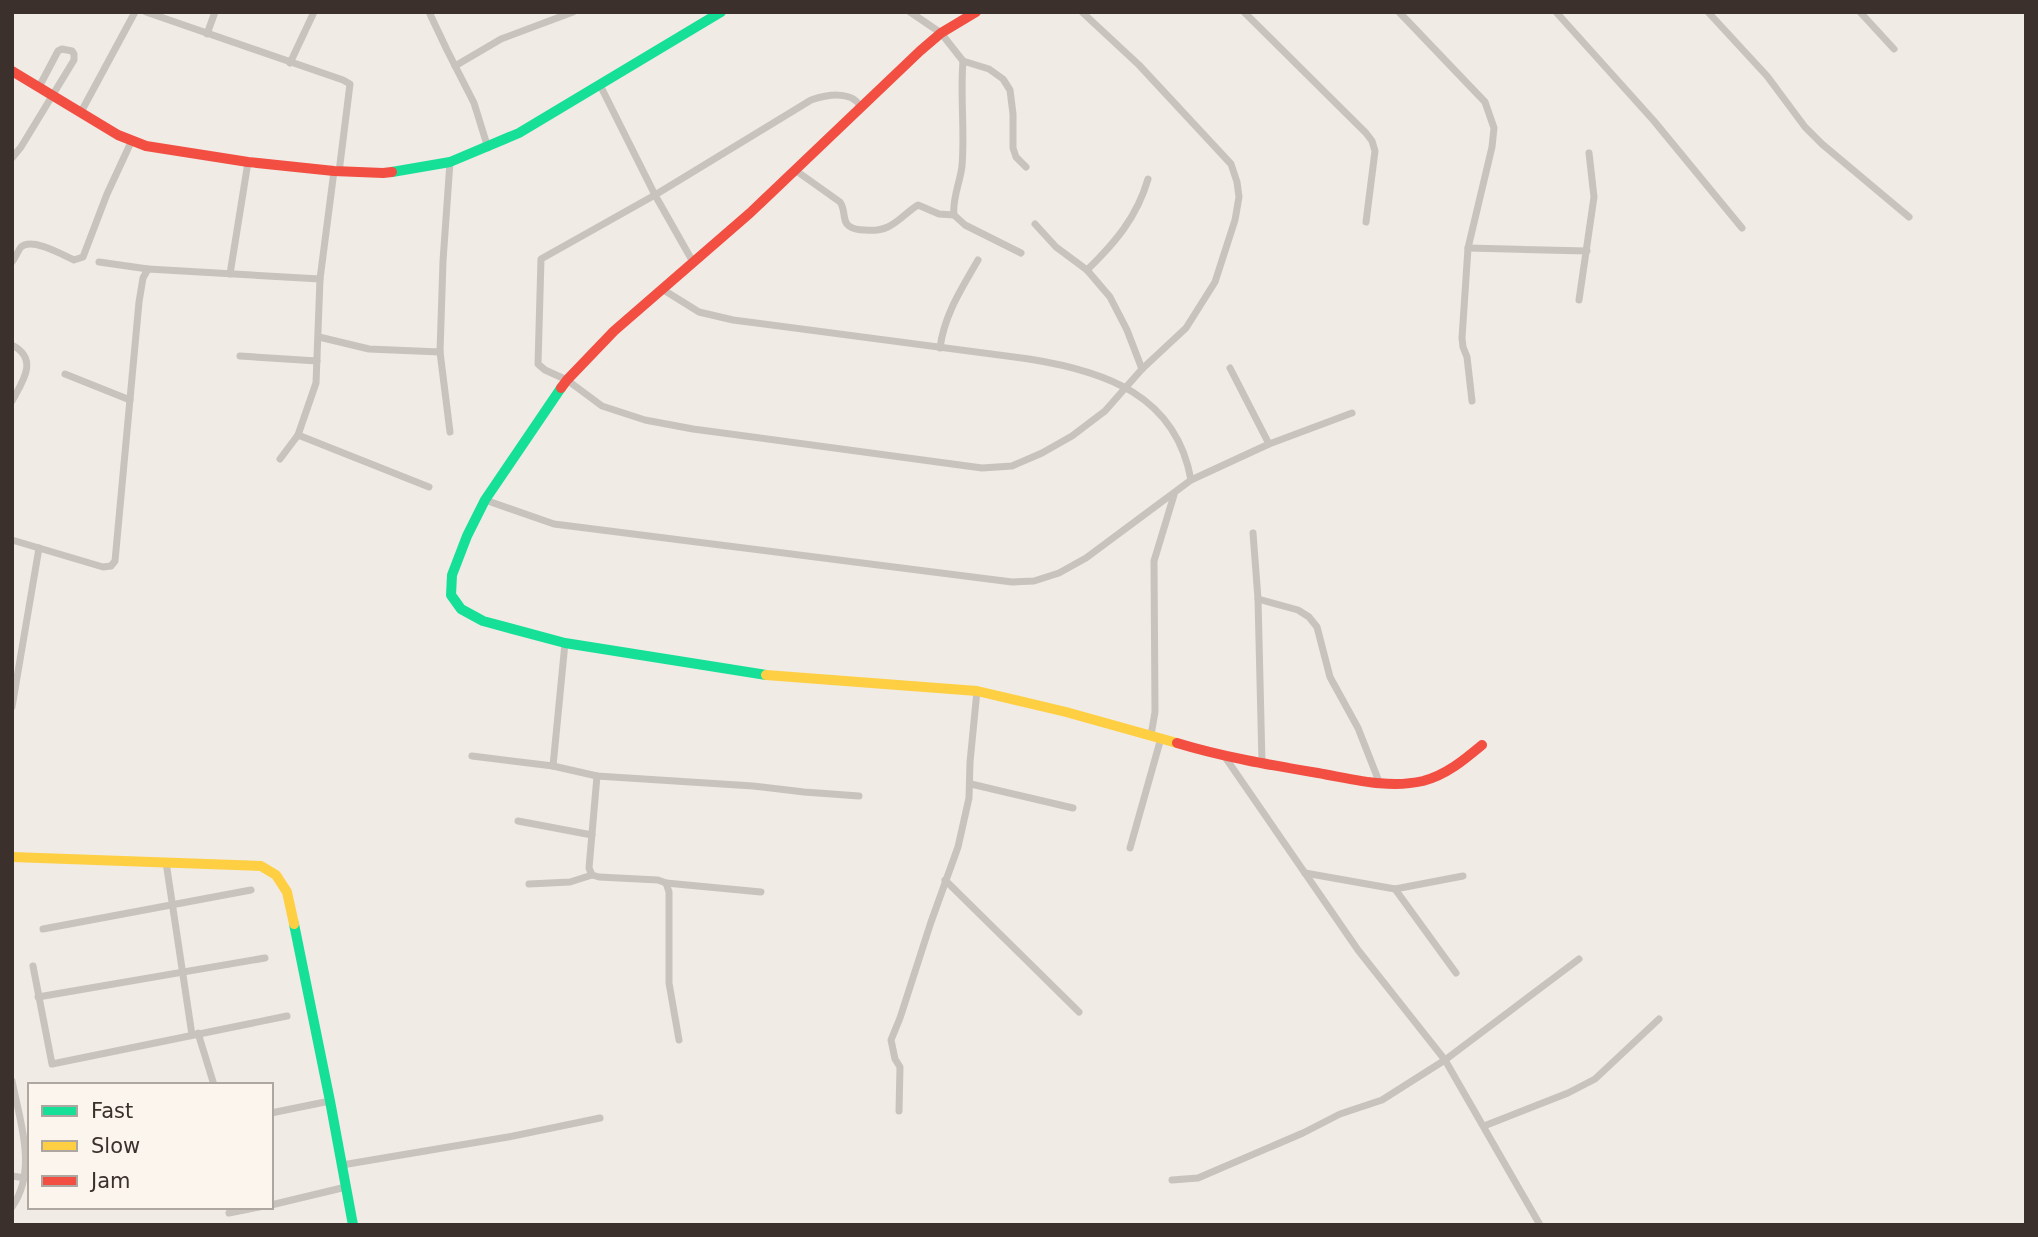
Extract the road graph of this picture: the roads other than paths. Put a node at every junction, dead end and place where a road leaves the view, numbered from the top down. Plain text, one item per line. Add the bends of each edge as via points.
1 (135, 12) edge
2 (146, 12) edge
3 (215, 12) edge
4 (314, 12) edge
5 (429, 12) edge
6 (573, 12) edge
7 (721, 12) edge
8 (910, 12) edge
9 (976, 12) edge
10 (1082, 12) edge
11 (1244, 12) edge
12 (1399, 12) edge
13 (1556, 12) edge
14 (1707, 12) edge
15 (1860, 12) edge
16 (941, 33) junction
17 (207, 34) junction
18 (1894, 49) dead end
19 (963, 61) junction
20 (290, 63) junction
21 (455, 66) junction
22 (12, 71) edge
23 (600, 85) junction
24 (39, 87) junction
25 (53, 95) junction
26 (860, 106) junction
27 (81, 112) junction
28 (132, 140) junction
29 (488, 148) junction
30 (1589, 153) dead end
31 (12, 158) edge
32 (248, 162) junction
33 (450, 162) junction
34 (1026, 167) dead end
35 (796, 170) junction
36 (337, 172) junction
37 (1148, 179) dead end
38 (655, 195) junction
39 (954, 215) junction
40 (1909, 217) dead end
41 (1366, 222) dead end
42 (1035, 224) dead end
43 (1742, 228) dead end
44 (1468, 248) junction
45 (1587, 251) junction
46 (1021, 253) dead end
47 (978, 260) dead end
48 (12, 262) edge
49 (99, 262) dead end
50 (693, 262) junction
51 (148, 269) junction
52 (1087, 270) junction
53 (230, 274) junction
54 (320, 279) junction
55 (662, 289) junction
56 (1579, 300) dead end
57 (319, 337) junction
58 (12, 345) edge
59 (940, 348) junction
60 (440, 352) junction
61 (240, 356) dead end
62 (317, 361) junction
63 (1230, 368) dead end
64 (1142, 369) junction
65 (65, 374) dead end
66 (567, 380) junction
67 (1127, 387) junction
68 (130, 400) junction
69 (12, 401) edge
70 (1472, 401) dead end
71 (1352, 413) dead end
72 (450, 432) dead end
73 (298, 435) junction
74 (1269, 444) junction
75 (280, 459) dead end
76 (1191, 480) junction
77 (429, 487) dead end
78 (1174, 495) junction
79 (485, 500) junction
80 (1253, 533) dead end
81 (12, 540) edge
82 (39, 548) junction
83 (1258, 599) junction
84 (565, 643) junction
85 (12, 647) edge
86 (21, 650) junction
87 (976, 691) junction
88 (12, 707) edge
89 (1156, 737) junction
90 (1482, 745) dead end
91 (472, 756) dead end
92 (1225, 757) junction
93 (1262, 764) junction
94 (553, 766) junction
95 (597, 776) junction
96 (1380, 783) junction
97 (971, 784) junction
98 (859, 796) dead end
99 (1073, 808) dead end
100 (519, 821) dead end
101 (592, 835) junction
102 (1130, 848) dead end
103 (12, 857) edge
104 (166, 862) junction
105 (1305, 873) junction
106 (592, 875) junction
107 (1463, 876) dead end
108 (945, 880) junction
109 (666, 883) junction
110 (529, 884) dead end
111 (1395, 888) junction
112 (251, 890) dead end
113 (761, 892) dead end
114 (171, 905) junction
115 (43, 929) dead end
116 (265, 958) dead end
117 (1580, 959) dead end
118 (33, 966) dead end
119 (181, 971) junction
120 (1455, 972) dead end
121 (38, 997) junction
122 (1079, 1012) dead end
123 (288, 1016) dead end
124 (1660, 1019) dead end
125 (195, 1034) junction
126 (679, 1040) dead end
127 (1445, 1060) junction
128 (12, 1081) edge
129 (213, 1083) edge
130 (14, 1097) edge
131 (330, 1101) junction
132 (899, 1111) dead end
133 (273, 1113) edge
134 (600, 1118) dead end
135 (1484, 1126) junction
136 (28, 1157) edge
137 (342, 1166) junction
138 (12, 1175) edge
139 (25, 1178) junction
140 (1172, 1180) dead end
141 (346, 1187) junction
142 (273, 1205) edge
143 (12, 1207) edge
144 (249, 1209) edge
145 (229, 1213) dead end
146 (353, 1225) edge
147 (1539, 1225) edge

1 - 27 street
2 - 17 street
3 - 17 street
4 - 20 street
5 - 21 street
6 - 21 street via 501,39
7 - 23 street
8 - 16 street
9 - 16 street
10 - 64 street via 1187,115 1231,164 1237,182 1235,220 1215,282 1186,328
11 - 41 street via 1372,141 1375,150
12 - 44 street via 1485,102 1494,128
13 - 43 street
14 - 40 street via 1767,76 1805,127
15 - 18 street
16 - 19 street
16 - 26 street
17 - 20 street
19 - 34 street via 989,69 1010,90 1013,148
19 - 39 street via 962,168
20 - 36 street via 350,84
21 - 29 street via 474,103
22 - 24 street
23 - 29 street
23 - 38 street
24 - 25 street
24 - 25 street via 58,51 72,51 74,60
25 - 27 street
25 - 31 street
26 - 35 street
26 - 38 street via 852,97 839,95 811,100
27 - 28 street
28 - 32 street
28 - 48 street via 82,258 74,260 29,244
29 - 33 street
30 - 45 street via 1595,191
32 - 36 street
32 - 53 street
33 - 36 street via 383,173
33 - 60 street
35 - 39 street via 840,202 844,220 861,230 892,226 918,205
35 - 50 street
36 - 54 street
37 - 52 street via 1133,218
38 - 50 street
38 - 66 street via 541,259 538,363
39 - 46 street
42 - 52 street
44 - 45 street
44 - 70 street via 1461,338
45 - 56 street
47 - 59 street via 949,311
49 - 51 street
50 - 55 street
51 - 53 street
51 - 68 street via 139,302
52 - 64 street via 1110,297
53 - 54 street
54 - 57 street
55 - 59 street via 699,312 733,320
55 - 66 street
57 - 60 street via 369,349
57 - 62 street
58 - 69 street via 26,357 27,369
59 - 67 street via 1061,364
60 - 72 street
61 - 62 street
62 - 73 street via 316,383
63 - 74 street
64 - 67 street
65 - 68 street
66 - 67 street via 602,405 645,420 982,468 1012,466 1062,442 1105,411
66 - 79 street
67 - 76 street via 1168,425 1182,446
68 - 82 street via 115,561 103,567
71 - 74 street
73 - 75 street
73 - 77 street
74 - 76 street
76 - 78 street
78 - 79 street via 1059,573 1012,582 554,524
78 - 89 street via 1154,561
79 - 84 street via 452,575 451,594 461,609 483,621
80 - 83 street
81 - 82 street
82 - 86 street
83 - 93 street
83 - 96 street via 1298,610 1317,627 1330,677
84 - 87 street via 776,677
84 - 94 street
85 - 86 street
86 - 88 street
87 - 89 street
87 - 97 street
89 - 92 street
89 - 102 street
90 - 96 street via 1459,766 1435,779
91 - 94 street
92 - 93 street
92 - 105 street
93 - 96 street
94 - 95 street
95 - 98 street
95 - 101 street
97 - 99 street
97 - 108 street via 958,847
100 - 101 street
101 - 106 street
103 - 104 street
104 - 114 street
104 - 131 street via 261,866 276,875 286,892
105 - 111 street
105 - 127 street via 1358,950
106 - 109 street
106 - 110 street via 570,882
107 - 111 street
108 - 122 street
108 - 132 street via 891,1040 900,1067
109 - 113 street
109 - 126 street via 669,983
111 - 120 street
112 - 114 street
114 - 115 street
114 - 119 street
116 - 119 street
117 - 127 street
118 - 121 street
119 - 121 street
119 - 125 street
121 - 125 street via 52,1064
123 - 125 street
124 - 135 street via 1595,1079
125 - 129 street
127 - 135 street
127 - 140 street via 1381,1100 1198,1178
128 - 130 street
130 - 136 street
131 - 133 street
131 - 137 street
134 - 137 street
135 - 147 street
136 - 139 street
137 - 141 street
138 - 139 street
139 - 143 street
141 - 142 street
141 - 146 street
144 - 145 street

